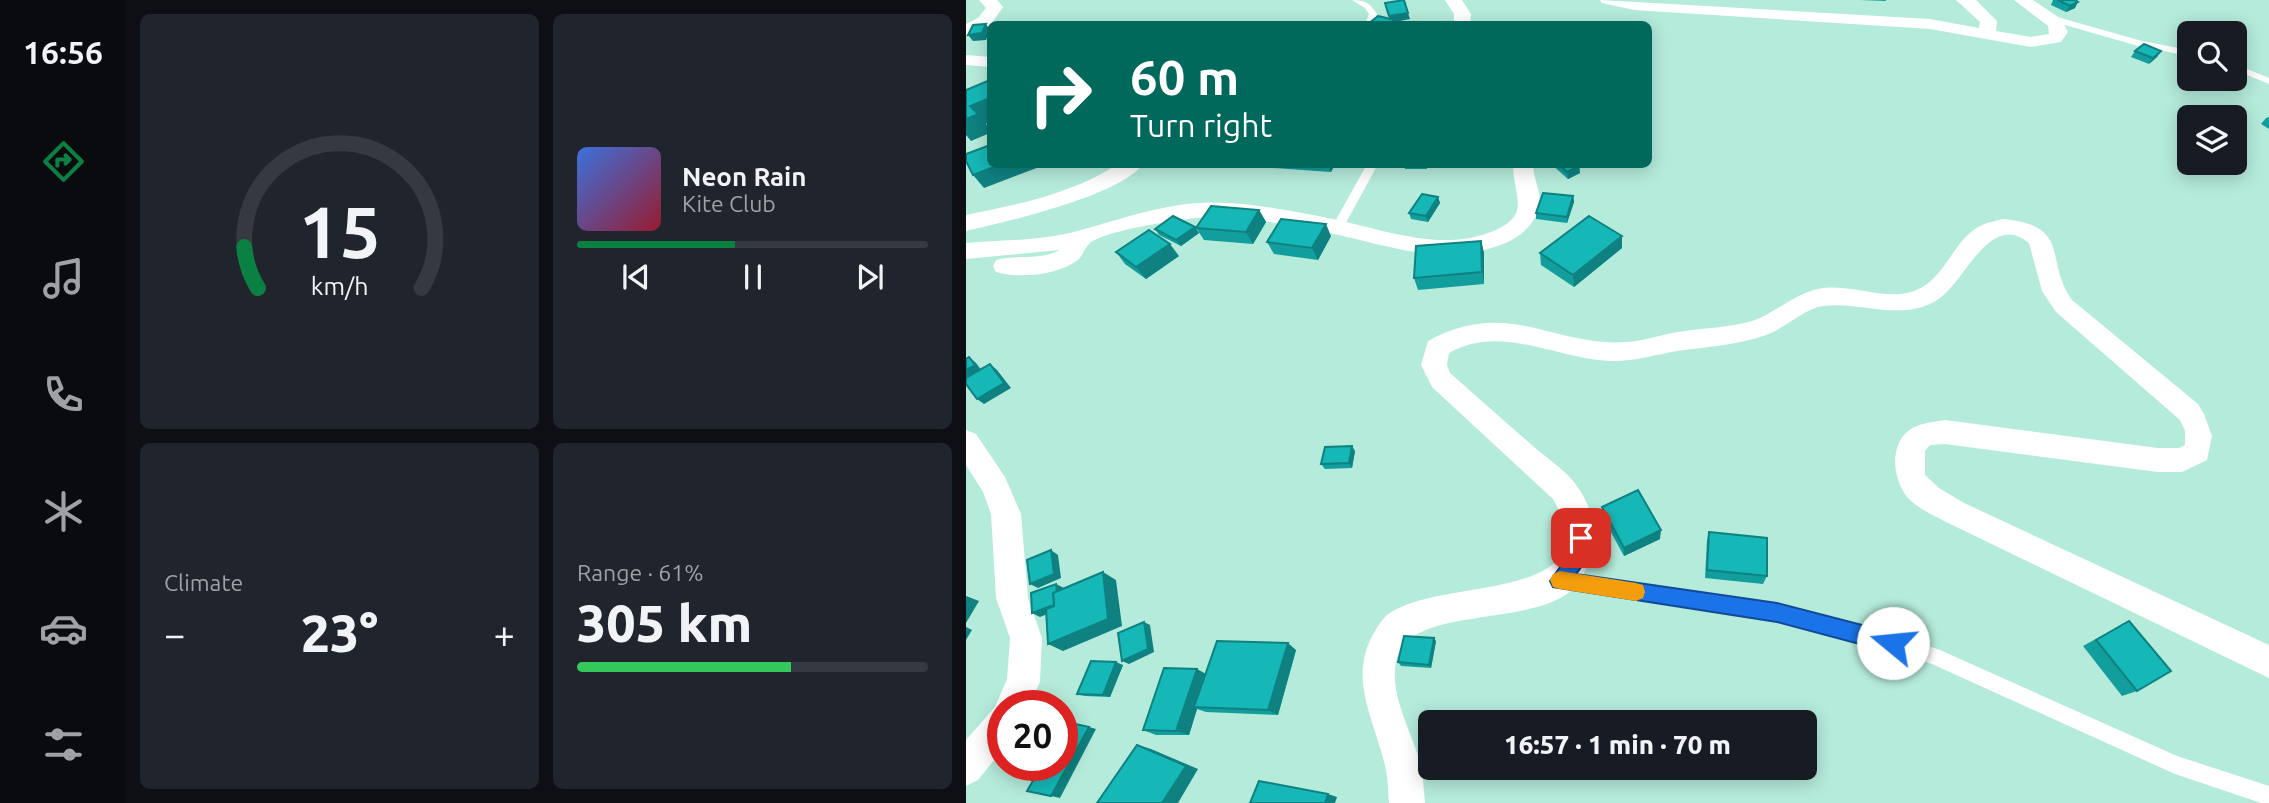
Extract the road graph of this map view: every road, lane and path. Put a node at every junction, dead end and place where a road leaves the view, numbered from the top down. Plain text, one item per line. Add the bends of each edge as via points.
1 (987, 0) edge
2 (1356, 0) edge
3 (1453, 0) edge
4 (1608, 0) edge
5 (1964, 0) edge
6 (2022, 0) edge
7 (2047, 17) junction
8 (1370, 21) edge
9 (1463, 21) edge
10 (966, 32) edge
11 (1987, 33) junction
12 (2177, 51) edge
13 (966, 60) edge
14 (987, 62) edge
15 (2247, 73) edge
16 (2269, 81) edge
17 (1127, 168) edge
18 (1371, 168) edge
19 (1523, 168) edge
20 (966, 223) edge
21 (1338, 227) junction
22 (1081, 238) junction
23 (966, 251) edge
24 (966, 268) edge
25 (966, 442) edge
26 (1559, 581) junction
27 (2269, 662) edge
28 (1018, 690) edge
29 (987, 741) edge
30 (966, 768) edge
31 (2269, 796) edge
32 (1407, 803) edge

1 - 10 street via 995,7 991,16
2 - 8 lane via 1373,14
3 - 9 street via 1461,8
4 - 11 street via 1930,24
5 - 11 street via 1989,21
6 - 7 street
7 - 11 street via 2059,32 2045,41
7 - 12 lane
13 - 14 street
15 - 16 lane
17 - 20 street via 1061,197
18 - 21 lane
19 - 21 street via 1530,199 1527,215 1497,239 1440,249
21 - 22 street via 1224,210 1149,219
22 - 23 street
22 - 24 street via 1076,251 1055,262
25 - 28 street via 995,486 1006,514 1012,598 1026,638
26 - 27 street via 1576,560 1581,538 1578,513 1563,490 1441,380 1434,365 1437,348 1449,338 1466,332 1513,332 1600,352 1634,351 1761,328 1822,297 1921,299 1947,281 1981,233 2001,226 2018,227 2040,240 2053,290 2064,306 2189,412 2200,438 2197,452 2182,460 2158,460 1929,433 1911,450 1909,470 1917,487 1954,512
26 - 31 lane via 1777,613 1873,636 1934,656 2175,765
26 - 32 street via 1528,596 1417,617 1396,630 1382,649 1378,681 1403,768
29 - 30 street

